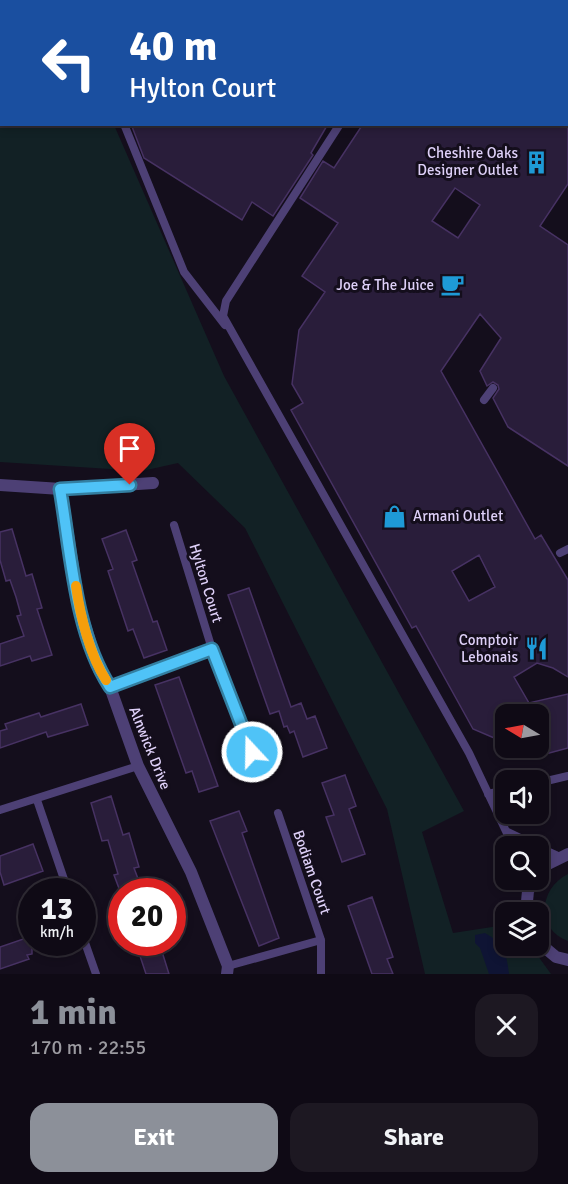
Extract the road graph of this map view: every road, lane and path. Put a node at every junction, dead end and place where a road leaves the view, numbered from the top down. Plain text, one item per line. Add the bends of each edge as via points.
1 (125, 126) edge
2 (339, 126) edge
3 (230, 330) junction
4 (492, 388) dead end
5 (484, 400) dead end
6 (153, 483) dead end
7 (0, 484) edge
8 (60, 489) junction
9 (174, 525) dead end
10 (212, 649) junction
11 (110, 687) junction
12 (252, 752) dead end
13 (138, 766) junction
14 (568, 776) edge
15 (549, 780) edge
16 (495, 793) edge
17 (488, 795) junction
18 (37, 800) junction
19 (0, 810) edge
20 (278, 813) dead end
21 (508, 832) junction
22 (509, 836) edge
23 (517, 836) edge
24 (549, 850) edge
25 (564, 856) edge
26 (549, 864) edge
27 (64, 878) edge
28 (321, 940) junction
29 (549, 949) edge
30 (90, 956) edge
31 (562, 958) edge
32 (568, 968) edge
33 (228, 970) edge
34 (96, 974) edge
35 (321, 974) edge

1 - 3 lane via 184,272
2 - 3 lane via 226,301 224,316
3 - 17 lane via 469,753
4 - 5 lane
6 - 8 street
7 - 8 street
8 - 11 street, Alnwick Drive via 79,606 99,670
9 - 10 lane, Hylton Court
10 - 11 lane
10 - 12 lane, Hylton Court
11 - 13 street, Alnwick Drive
13 - 18 lane
13 - 33 street, Alnwick Drive via 191,872
14 - 15 lane
16 - 17 lane
17 - 21 lane
18 - 19 lane
18 - 27 lane
20 - 28 lane, Bodiam Court
21 - 22 lane
21 - 23 lane
24 - 25 lane
25 - 26 street
28 - 33 lane
28 - 35 lane, Bodiam Court
29 - 31 street
30 - 34 lane
31 - 32 street

